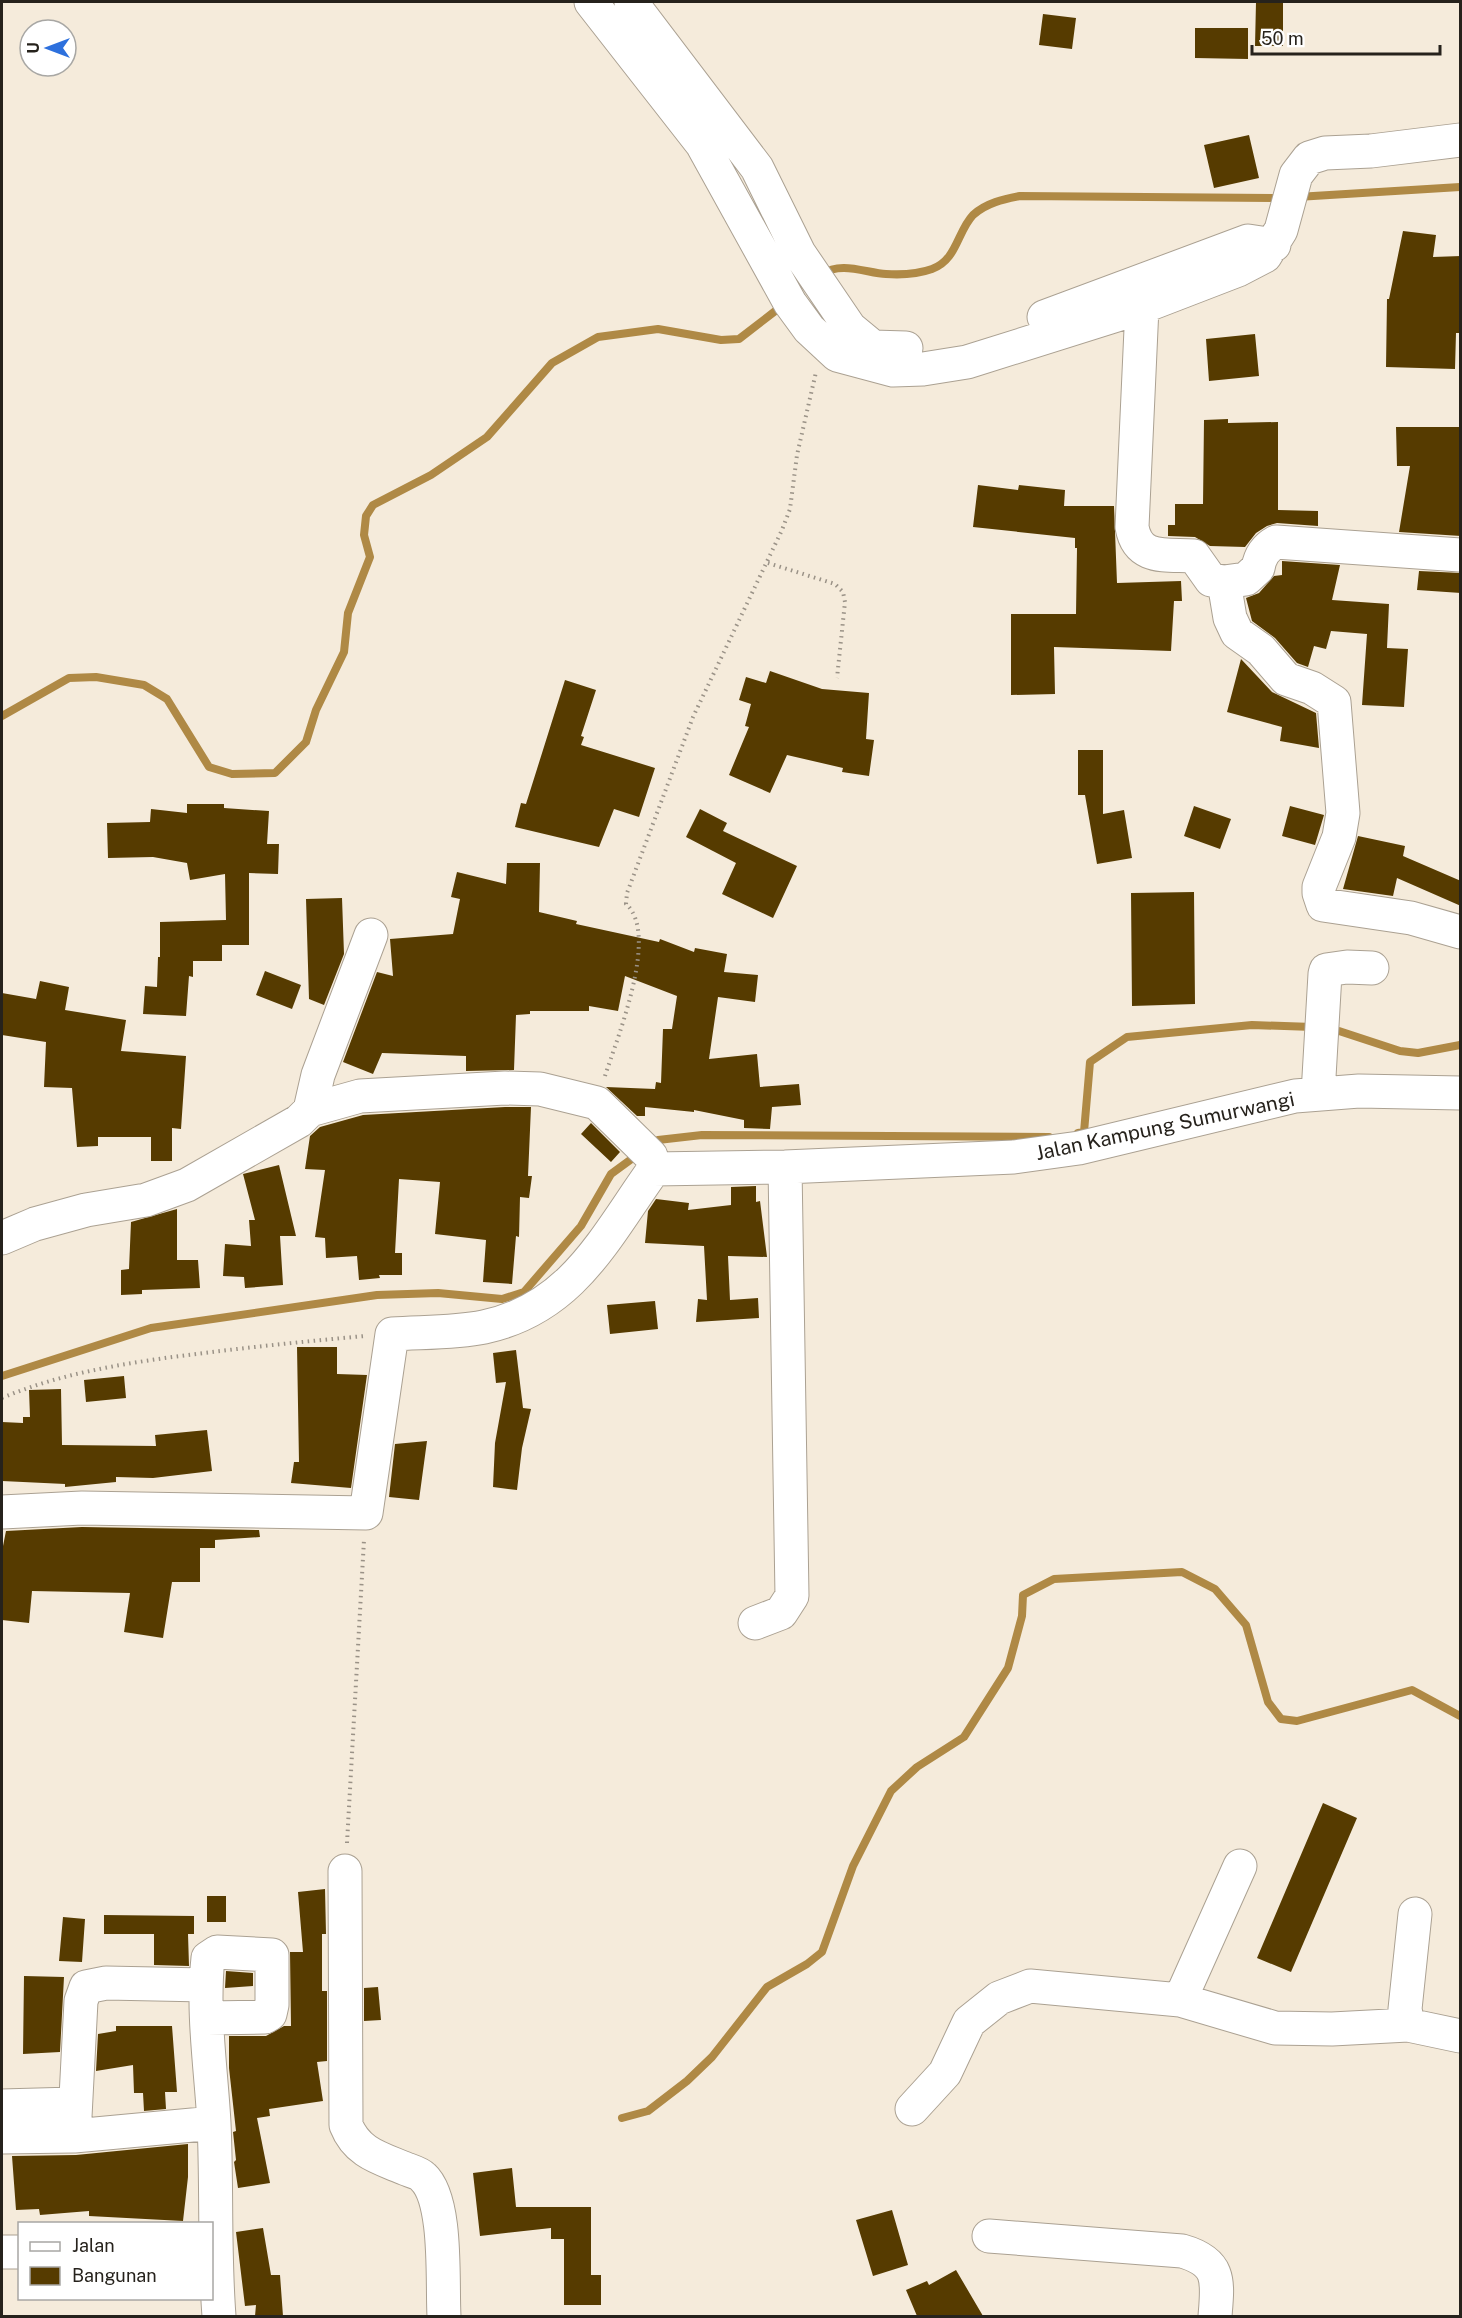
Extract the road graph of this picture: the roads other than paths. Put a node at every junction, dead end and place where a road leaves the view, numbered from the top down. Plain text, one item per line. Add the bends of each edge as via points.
1 (591, 2) edge
2 (631, 2) edge
3 (713, 133) junction
4 (1461, 140) edge
5 (1274, 245) junction
6 (825, 289) junction
7 (1142, 307) junction
8 (805, 322) junction
9 (1461, 555) edge
10 (1224, 582) junction
11 (1461, 932) edge
12 (371, 934) dead end
13 (1372, 968) dead end
14 (1461, 1093) edge
15 (1318, 1094) junction
16 (310, 1110) junction
17 (652, 1162) junction
18 (785, 1167) junction
19 (2, 1238) edge
20 (2, 1512) edge
21 (755, 1623) dead end
22 (1240, 1866) dead end
23 (345, 1871) road end
24 (1415, 1914) dead end
25 (205, 1985) junction
26 (1180, 2000) junction
27 (207, 2018) junction
28 (1408, 2025) junction
29 (1461, 2036) edge
30 (2, 2106) edge
31 (912, 2109) dead end
32 (74, 2120) junction
33 (214, 2123) junction
34 (2, 2137) edge
35 (989, 2236) dead end
36 (2, 2252) edge
37 (18, 2252) edge
38 (213, 2253) edge
39 (219, 2316) edge
40 (444, 2316) edge
41 (1215, 2316) edge

1 - 3 street
2 - 3 street
3 - 6 street via 757,168 799,253
3 - 8 street via 762,249
4 - 5 street via 1325,153 1309,158 1296,175
5 - 6 street via 1248,241 1029,322 930,347 873,347 850,328
5 - 7 street via 1265,256 1238,270
6 - 8 street
7 - 8 street via 967,362 923,369 893,370 837,354
7 - 10 street via 1134,540 1151,553 1194,556 1211,580
9 - 10 street via 1276,542 1259,558 1258,568 1246,579
10 - 11 street via 1230,618 1237,633 1261,650 1286,679 1312,688 1334,702 1343,813 1339,837 1319,886 1323,905 1411,918
12 - 16 street via 318,1075
13 - 15 street via 1326,970
14 - 15 street, Jalan Kampung Sumurwangi
15 - 18 street, Jalan Kampung Sumurwangi via 1262,1102 1048,1153
16 - 17 street via 360,1096 540,1089 597,1103
16 - 19 street via 299,1121 187,1185 146,1200 35,1224
17 - 18 street, Jalan Kampung Sumurwangi
17 - 20 street via 576,1278 545,1303 515,1319 482,1328 392,1334 366,1513 82,1508
18 - 21 street via 792,1596 781,1613
22 - 26 street
23 - 40 street via 346,2125 351,2140 361,2149 423,2176 432,2190 439,2208
24 - 28 street via 1405,2009
25 - 27 street
25 - 27 street via 212,1953 269,1953 274,1959 270,2014
25 - 32 street via 106,1983 86,1987 81,2001
26 - 28 street via 1275,2028
26 - 31 street via 1050,1986 1015,1990 969,2022 945,2073
27 - 33 street
28 - 29 street
30 - 32 street
32 - 33 street
32 - 34 street
33 - 38 street
35 - 41 street via 1194,2254 1211,2265 1215,2275
36 - 37 street
38 - 39 street

